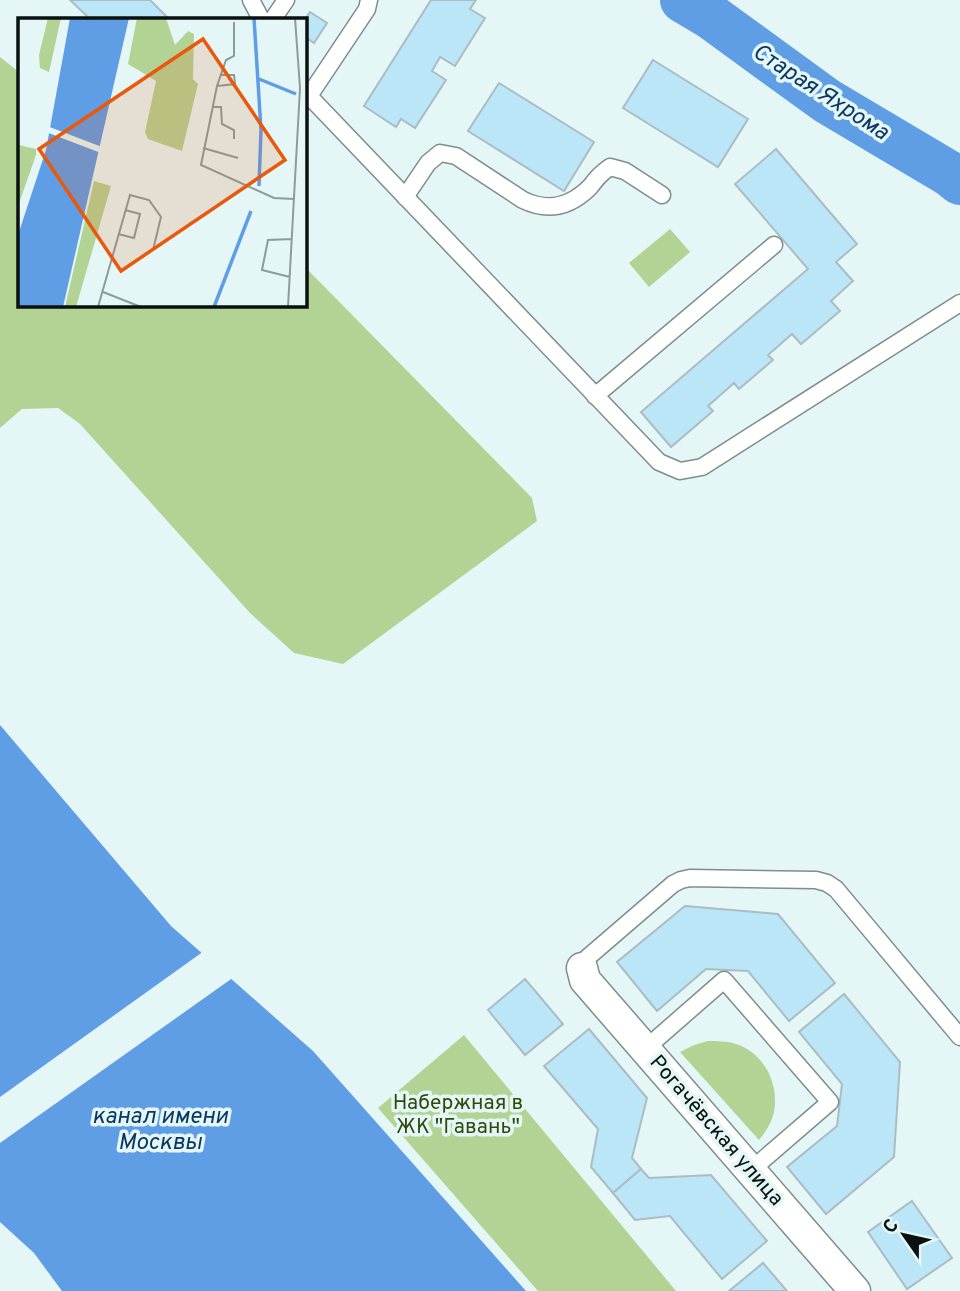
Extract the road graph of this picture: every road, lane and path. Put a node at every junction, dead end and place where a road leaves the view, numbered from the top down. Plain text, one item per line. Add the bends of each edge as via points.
1 (251, 0) edge
2 (286, 0) edge
3 (369, 0) edge
4 (260, 18) edge
5 (275, 18) edge
6 (307, 92) edge
7 (662, 195) dead end
8 (405, 197) junction
9 (774, 245) dead end
10 (960, 303) edge
11 (595, 396) junction
12 (582, 968) joint
13 (960, 1037) edge
14 (645, 1049) junction
15 (750, 1171) junction
16 (855, 1291) edge

1 - 4 lane
2 - 5 lane
3 - 6 lane
6 - 8 lane
7 - 8 lane via 625,171 610,167 580,196 550,208 535,206 456,156 440,153
8 - 11 lane
9 - 11 lane
10 - 11 lane via 702,467 680,471 659,462
12 - 13 lane via 587,958 681,880 816,880 836,889
12 - 14 street, Рогачёвская улица via 584,980
14 - 15 street, Рогачёвская улица
14 - 15 lane via 724,980 804,1071 830,1102
15 - 16 street, Рогачёвская улица

